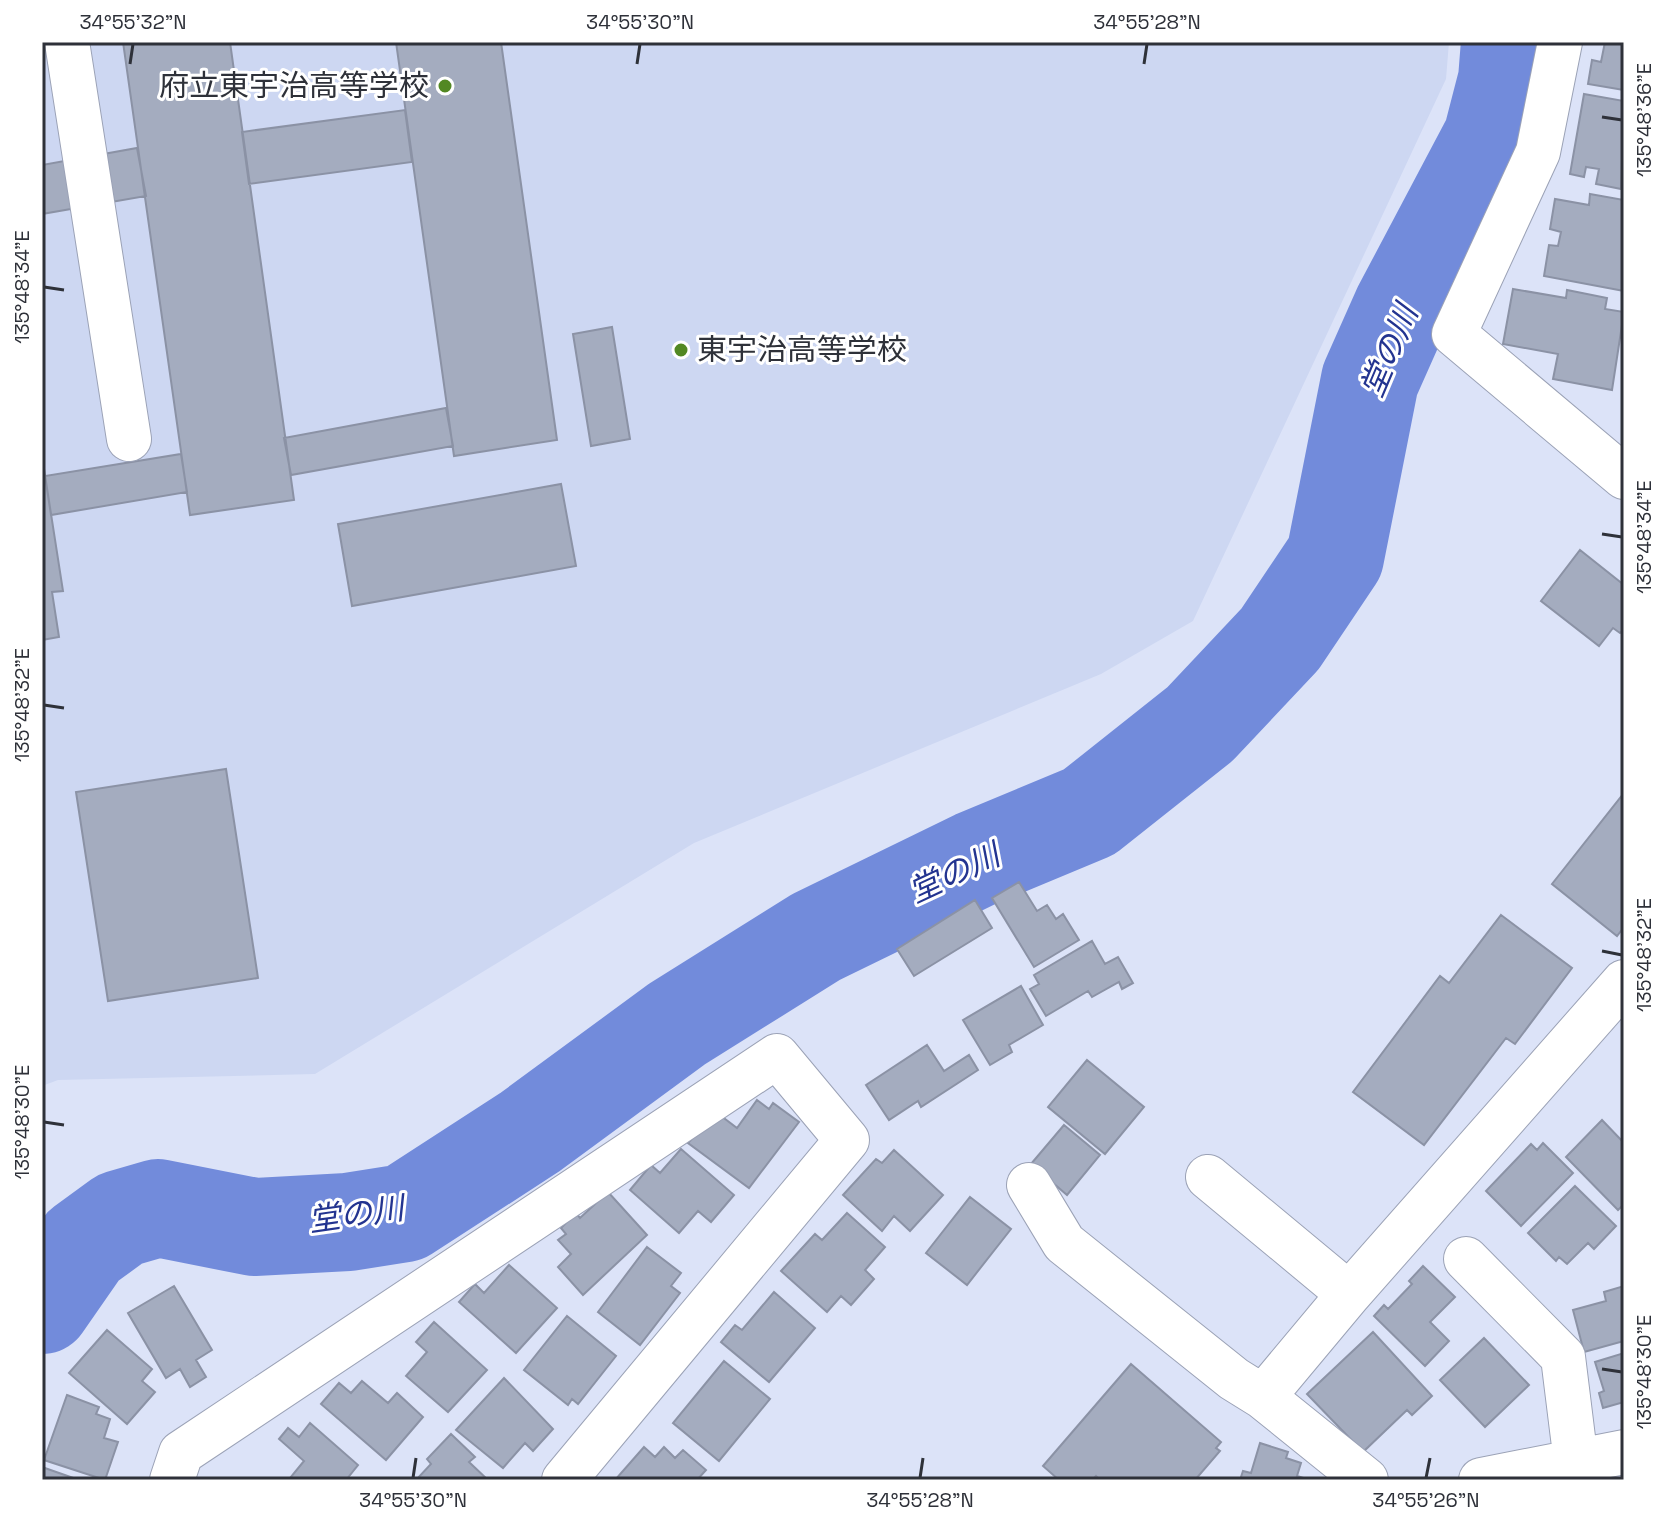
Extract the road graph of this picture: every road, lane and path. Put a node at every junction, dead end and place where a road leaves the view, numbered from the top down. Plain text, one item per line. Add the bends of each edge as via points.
1 (67, 42) edge
2 (1560, 42) edge
3 (129, 439) dead end
4 (1624, 477) edge
5 (1624, 982) edge
6 (1208, 1177) dead end
7 (1029, 1185) dead end
8 (1466, 1259) dead end
9 (1349, 1294) junction
10 (1263, 1397) junction
11 (1624, 1452) edge
12 (1576, 1462) junction
13 (172, 1480) edge
14 (564, 1480) edge
15 (1366, 1480) edge
16 (1481, 1480) edge

1 - 3 street
2 - 4 street via 1538,152 1454,334
5 - 9 street
6 - 9 street
7 - 10 street via 1064,1243
8 - 12 street via 1563,1357
9 - 10 street
10 - 15 street
11 - 12 street
12 - 16 street
13 - 14 street via 181,1453 777,1056 847,1140

